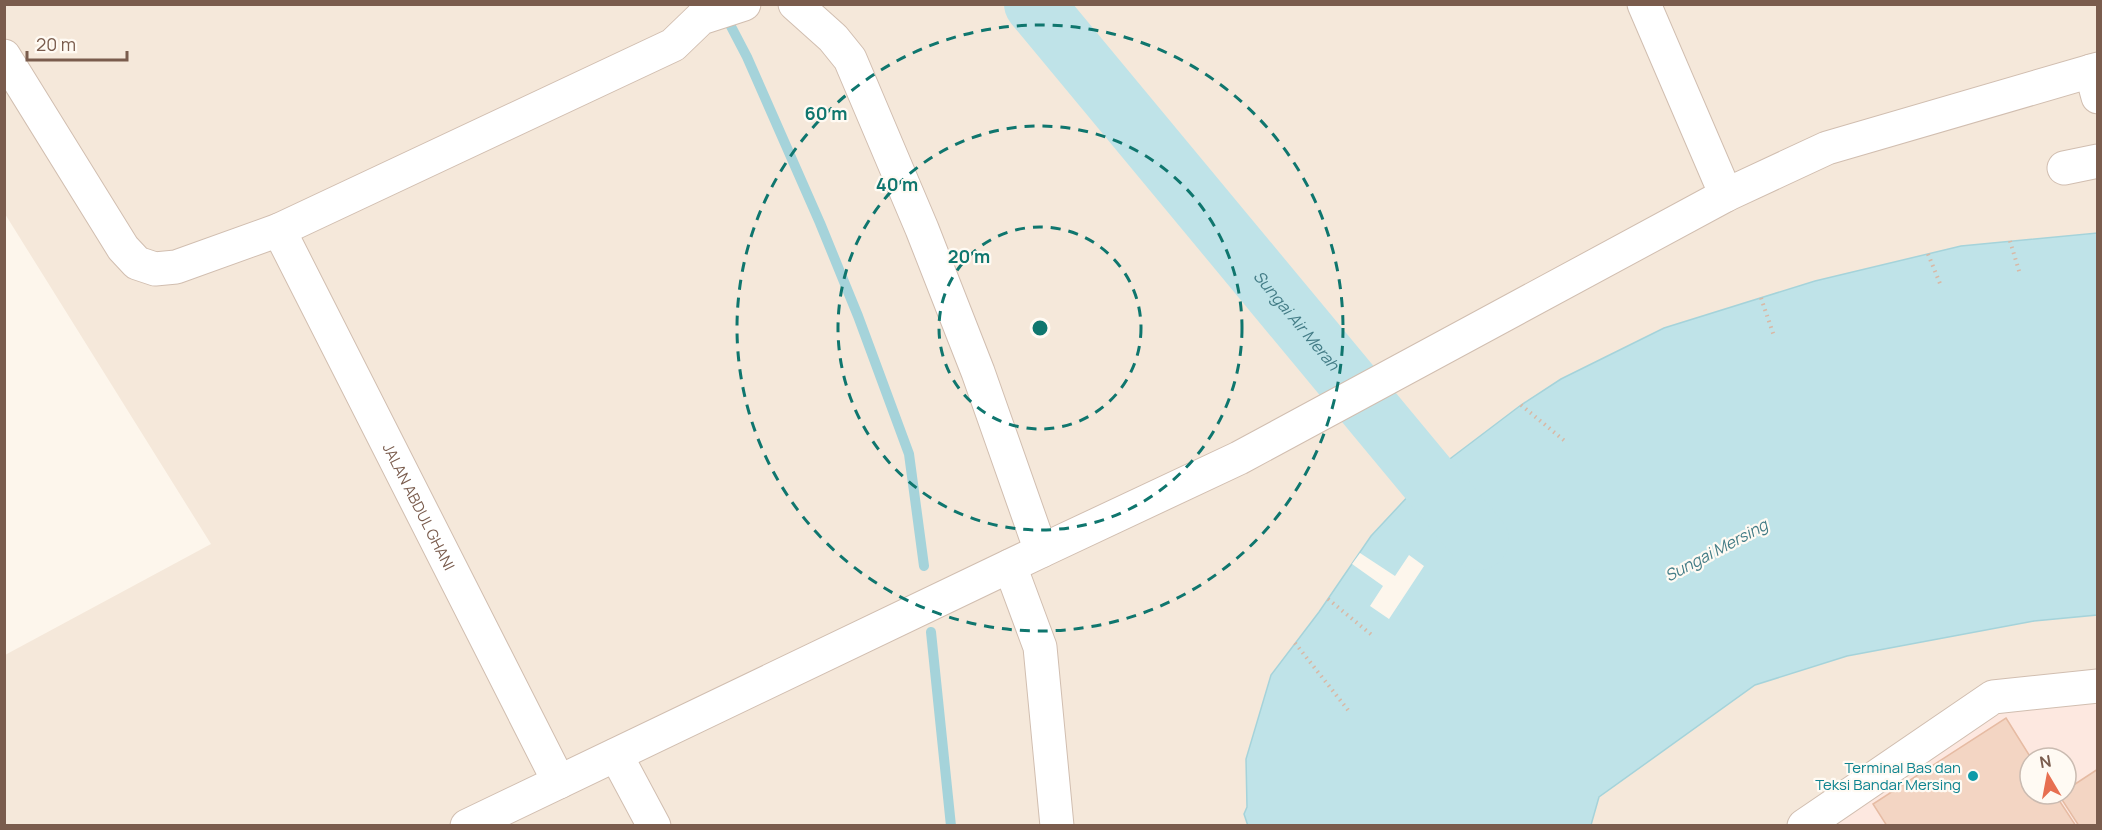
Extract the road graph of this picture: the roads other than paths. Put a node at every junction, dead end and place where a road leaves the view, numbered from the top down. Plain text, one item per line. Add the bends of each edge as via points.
1 (795, 4) edge
2 (1644, 4) edge
3 (742, 5) edge
4 (4, 56) edge
5 (2095, 79) edge
6 (2097, 161) edge
7 (2064, 168) dead end
8 (1726, 195) junction
9 (279, 230) junction
10 (1041, 551) junction
11 (1010, 566) junction
12 (2097, 686) edge
13 (615, 755) junction
14 (559, 782) junction
15 (467, 825) edge
16 (654, 825) edge
17 (1057, 825) edge
18 (1804, 825) edge

1 - 10 street via 850,59 927,240
2 - 8 street
3 - 9 street via 701,18 673,45
4 - 9 street via 123,248 137,263 155,269 176,267
5 - 8 street via 1827,148
6 - 7 street
8 - 10 street via 1239,458
9 - 14 street, JALAN ABDUL GHANI
10 - 11 street
11 - 13 street
11 - 17 street via 1040,647
12 - 18 street via 1993,697
13 - 14 street
13 - 16 street
14 - 15 street

